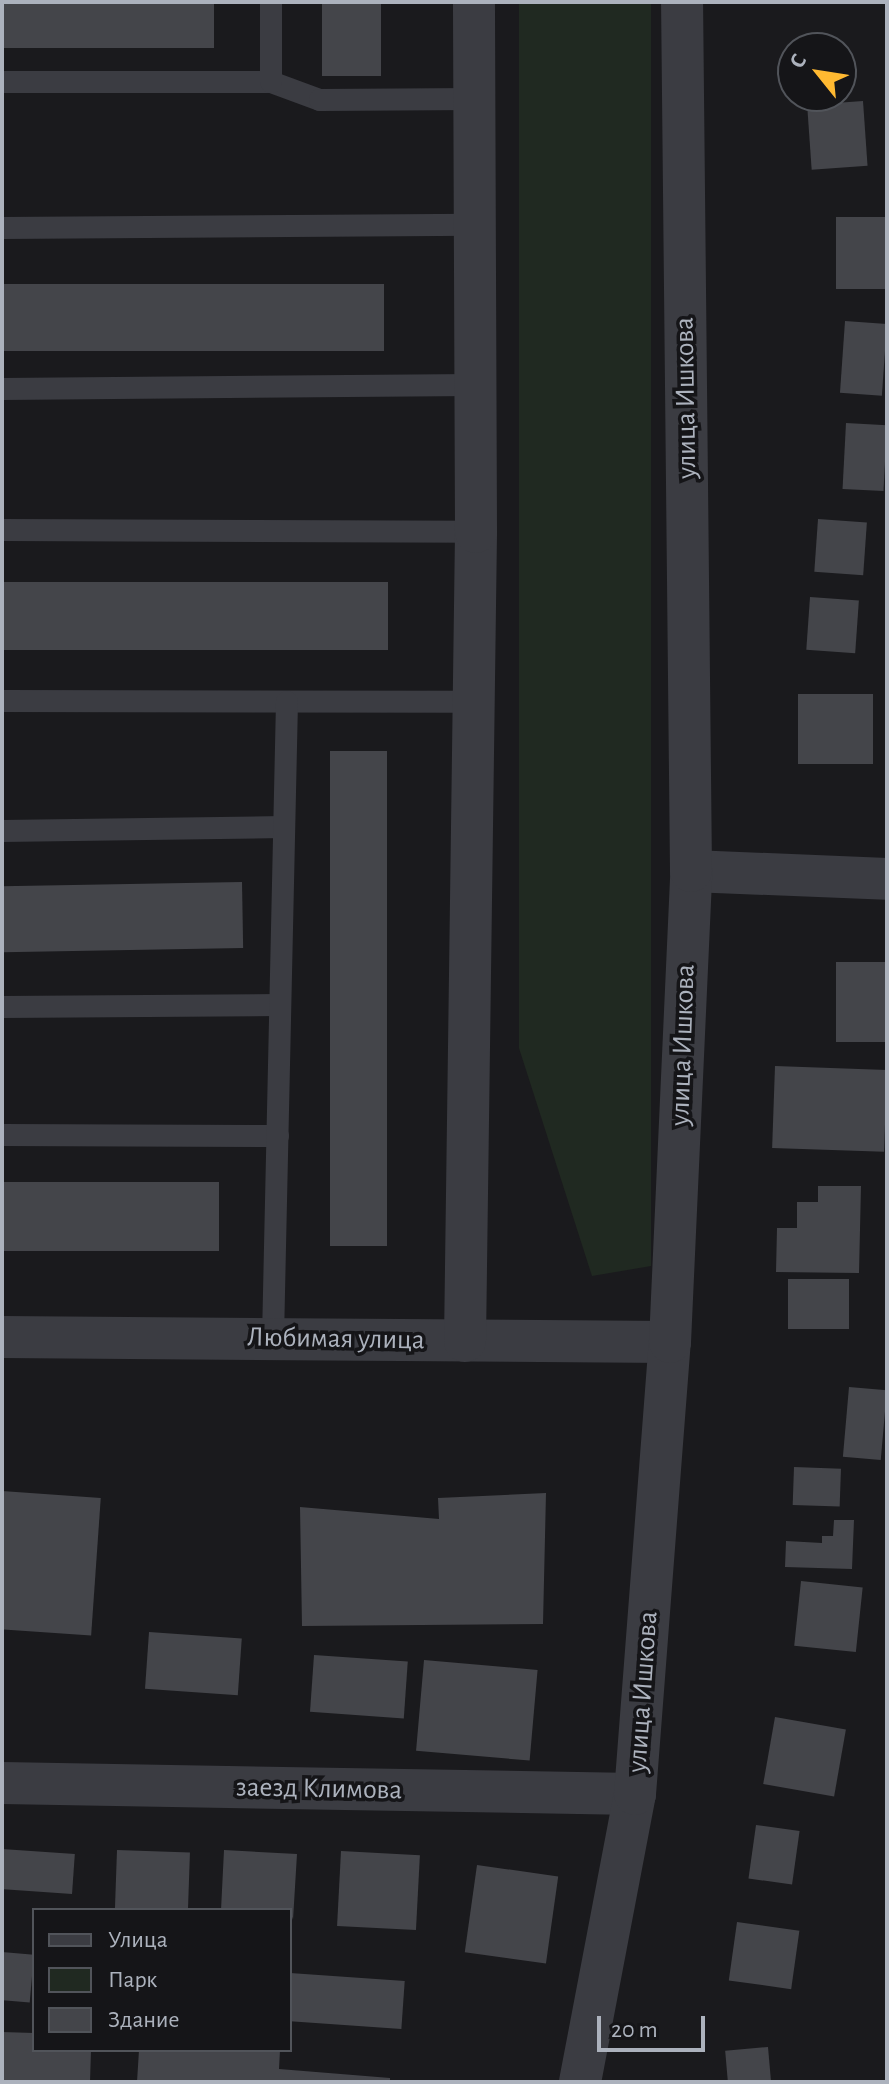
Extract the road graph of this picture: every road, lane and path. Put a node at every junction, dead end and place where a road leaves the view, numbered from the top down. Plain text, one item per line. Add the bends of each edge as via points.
1 (271, 2) edge
2 (474, 2) edge
3 (682, 2) edge
4 (2, 82) edge
5 (271, 82) junction
6 (475, 99) junction
7 (475, 225) junction
8 (2, 228) edge
9 (474, 385) junction
10 (2, 389) edge
11 (2, 530) edge
12 (476, 532) junction
13 (2, 701) edge
14 (287, 702) junction
15 (474, 702) junction
16 (283, 827) junction
17 (2, 831) edge
18 (691, 871) junction
19 (887, 879) edge
20 (279, 1005) junction
21 (2, 1007) edge
22 (2, 1135) edge
23 (278, 1136) junction
24 (2, 1337) edge
25 (273, 1338) junction
26 (465, 1341) junction
27 (670, 1342) junction
28 (2, 1783) edge
29 (635, 1794) junction
30 (580, 2082) edge

1 - 5 lane
2 - 6 street
3 - 18 street, улица Ишкова
4 - 5 lane
5 - 6 lane via 320,100
6 - 7 street
7 - 8 lane
7 - 9 street
9 - 10 lane
9 - 12 street
11 - 12 lane
12 - 15 street
13 - 14 lane
14 - 15 lane
14 - 16 lane
15 - 26 street
16 - 17 lane
16 - 20 lane
18 - 19 street
18 - 27 street, улица Ишкова
20 - 21 lane
20 - 23 lane
22 - 23 lane
23 - 25 lane
24 - 25 street, Любимая улица
25 - 26 street, Любимая улица
26 - 27 street, Любимая улица
27 - 29 street, улица Ишкова
28 - 29 street, заезд Климова
29 - 30 street, улица Ишкова

